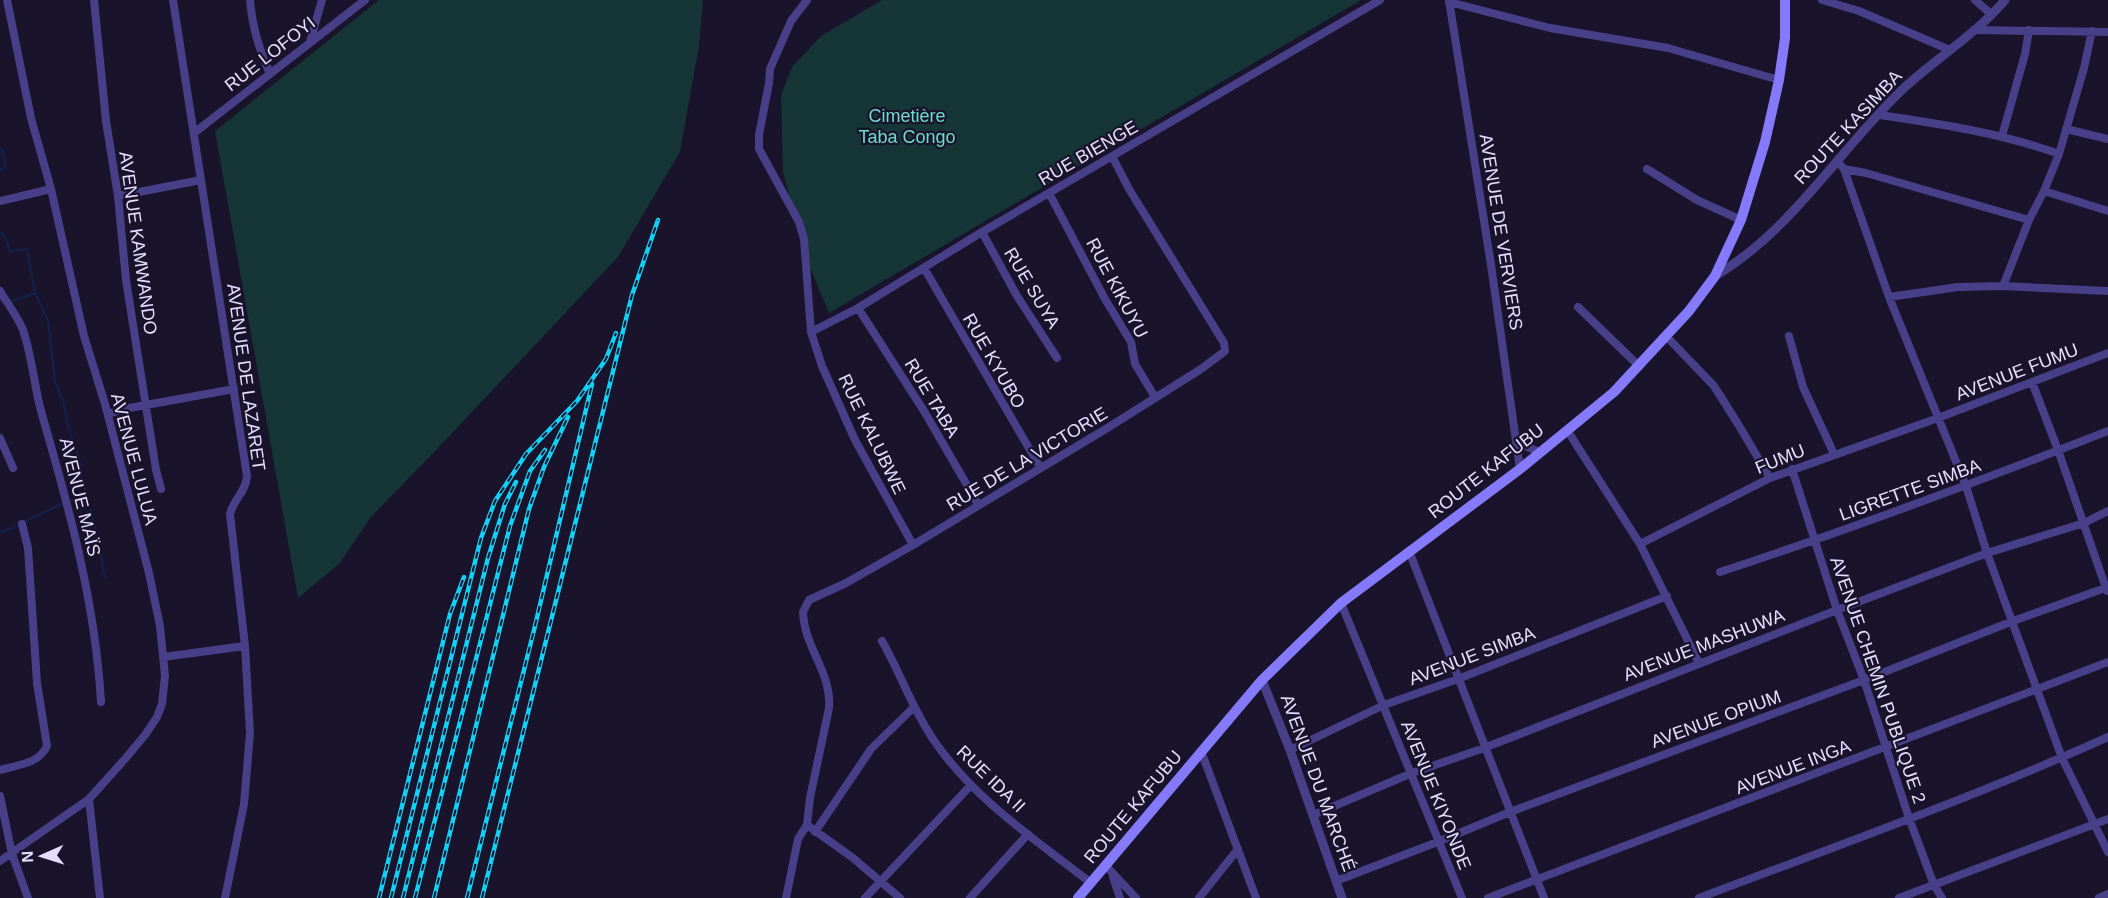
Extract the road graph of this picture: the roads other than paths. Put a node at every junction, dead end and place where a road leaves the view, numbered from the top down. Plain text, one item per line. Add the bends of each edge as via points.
1 (7, 0) edge
2 (94, 0) edge
3 (173, 0) edge
4 (250, 0) edge
5 (322, 0) edge
6 (365, 0) edge
7 (807, 0) edge
8 (1380, 0) edge
9 (1785, 0) edge
10 (1822, 0) edge
11 (1975, 0) edge
12 (2005, 0) edge
13 (1449, 1) edge
14 (1992, 15) junction
15 (1974, 30) junction
16 (2029, 30) junction
17 (2092, 31) junction
18 (2108, 32) edge
19 (310, 43) junction
20 (1950, 50) junction
21 (270, 74) junction
22 (1779, 80) junction
23 (1880, 115) junction
24 (2066, 129) junction
25 (194, 133) junction
26 (2001, 136) junction
27 (2108, 139) edge
28 (2059, 154) junction
29 (1112, 156) junction
30 (1841, 165) junction
31 (1647, 169) dead end
32 (201, 180) junction
33 (51, 189) junction
34 (2044, 191) junction
35 (1048, 194) junction
36 (118, 196) junction
37 (0, 201) edge
38 (2108, 211) edge
39 (1741, 220) junction
40 (2029, 220) junction
41 (982, 232) junction
42 (924, 268) junction
43 (1716, 276) junction
44 (2003, 286) junction
45 (0, 291) edge
46 (2108, 291) edge
47 (1889, 297) junction
48 (1578, 307) dead end
49 (858, 308) junction
50 (811, 332) junction
51 (1666, 336) junction
52 (1789, 336) dead end
53 (2108, 353) edge
54 (1057, 358) dead end
55 (1639, 366) junction
56 (2032, 382) junction
57 (234, 389) junction
58 (1155, 397) junction
59 (146, 406) junction
60 (108, 414) junction
61 (1938, 418) junction
62 (1567, 430) junction
63 (2108, 431) edge
64 (0, 438) edge
65 (1517, 443) junction
66 (2058, 450) junction
67 (1540, 452) junction
68 (1834, 454) junction
69 (1040, 467) junction
70 (13, 468) dead end
71 (1520, 469) junction
72 (1792, 470) junction
73 (1770, 478) junction
74 (1966, 486) junction
75 (161, 489) dead end
76 (978, 504) junction
77 (2108, 512) edge
78 (2084, 523) junction
79 (22, 524) dead end
80 (1814, 541) junction
81 (1640, 544) junction
82 (913, 545) junction
83 (1409, 551) junction
84 (1987, 553) junction
85 (1720, 572) dead end
86 (2107, 589) edge
87 (1667, 596) junction
88 (1341, 603) junction
89 (1837, 610) junction
90 (2013, 621) junction
91 (882, 641) dead end
92 (245, 646) junction
93 (164, 657) junction
94 (2108, 662) edge
95 (1699, 663) junction
96 (1458, 679) junction
97 (1262, 680) junction
98 (1864, 680) junction
99 (2037, 688) junction
100 (101, 702) dead end
101 (1384, 705) junction
102 (914, 707) junction
103 (2108, 737) edge
104 (1484, 748) junction
105 (1885, 748) junction
106 (1290, 750) junction
107 (1201, 752) junction
108 (2062, 758) junction
109 (0, 770) edge
110 (1412, 773) junction
111 (971, 785) junction
112 (0, 796) edge
113 (89, 800) junction
114 (1510, 812) junction
115 (1313, 815) junction
116 (1909, 818) junction
117 (2108, 819) edge
118 (807, 825) junction
119 (2094, 825) junction
120 (815, 832) junction
121 (1028, 834) junction
122 (1440, 841) junction
123 (1238, 849) junction
124 (2108, 852) edge
125 (12, 854) junction
126 (0, 861) edge
127 (1109, 870) junction
128 (880, 880) junction
129 (1537, 880) junction
130 (1336, 881) junction
131 (1091, 883) junction
132 (1934, 885) junction
133 (2108, 894) edge
134 (28, 898) edge
135 (100, 898) edge
136 (225, 898) edge
137 (786, 898) edge
138 (865, 898) edge
139 (900, 898) edge
140 (970, 898) edge
141 (1078, 898) edge
142 (1120, 898) edge
143 (1136, 898) edge
144 (1199, 898) edge
145 (1256, 898) edge
146 (1342, 898) edge
147 (1462, 898) edge
148 (1488, 898) edge
149 (1544, 898) edge
150 (1699, 898) edge
151 (1899, 898) edge
152 (1942, 898) edge
153 (2099, 898) edge

1 - 33 street, AVENUE LULUA via 31,118
2 - 36 street, AVENUE KAMWANDO
3 - 25 street, AVENUE DE LAZARET
4 - 21 street via 259,47
5 - 19 street
6 - 19 street, RUE LOFOYI
7 - 50 street, RUE KALUBWE via 790,21 770,69 758,139 760,154 804,238
8 - 29 street, RUE BIENGE
9 - 22 main road, ROUTE KAFUBU
10 - 20 street
11 - 14 street
12 - 14 street, ROUTE KASIMBA
13 - 22 street via 1551,28 1668,48
13 - 65 street, AVENUE DE VERVIERS
14 - 15 street, ROUTE KASIMBA
15 - 16 street
15 - 20 street, ROUTE KASIMBA
16 - 17 street
16 - 26 street
17 - 18 street
17 - 24 street
19 - 21 street, RUE LOFOYI
20 - 23 street, ROUTE KASIMBA via 1905,87
21 - 25 street, RUE LOFOYI
22 - 39 main road, ROUTE KAFUBU via 1766,142
23 - 26 street
23 - 30 street, ROUTE KASIMBA
24 - 27 street
24 - 28 street
25 - 32 street, AVENUE DE LAZARET
26 - 28 street
28 - 34 street
29 - 35 street, RUE BIENGE
29 - 58 street, RUE DE LA VICTORIE via 1225,346 1225,351
30 - 40 street
30 - 43 street, ROUTE KASIMBA via 1768,237
30 - 47 street
31 - 39 street via 1697,200
32 - 36 street
32 - 57 street, AVENUE DE LAZARET
33 - 37 street
33 - 60 street, AVENUE LULUA via 84,336
34 - 38 street
34 - 40 street
35 - 41 street, RUE BIENGE
35 - 58 street, RUE KIKUYU via 1131,342 1135,364
36 - 59 street, AVENUE KAMWANDO via 126,280
39 - 43 main road, ROUTE KAFUBU
40 - 44 street
41 - 42 street, RUE BIENGE
41 - 54 street, RUE SUYA
42 - 49 street, RUE BIENGE
42 - 69 street, RUE KYUBO
43 - 51 main road, ROUTE KAFUBU
44 - 46 street
44 - 47 street via 1958,287
45 - 100 street, AVENUE MAÏS via 23,329 39,403 74,523 90,605
47 - 61 street
48 - 55 street
49 - 50 street, RUE BIENGE
49 - 76 street, RUE TABA
50 - 82 street, RUE KALUBWE via 844,418
51 - 55 main road, ROUTE KAFUBU
51 - 73 street via 1714,386
52 - 68 street via 1803,387
53 - 56 street, AVENUE FUMU
55 - 62 main road, ROUTE KAFUBU
56 - 61 street, AVENUE FUMU
56 - 66 street
57 - 59 street
57 - 92 street, AVENUE DE LAZARET via 247,476 230,514
58 - 69 street, RUE DE LA VICTORIE
59 - 60 street
59 - 75 street, AVENUE KAMWANDO
60 - 93 street, AVENUE LULUA via 149,573
61 - 68 street, FUMU
61 - 74 street
62 - 67 main road, ROUTE KAFUBU
62 - 81 street
63 - 66 street, LIGRETTE SIMBA
64 - 70 street
65 - 67 street
65 - 71 street, AVENUE DE VERVIERS
66 - 74 street, LIGRETTE SIMBA
66 - 78 street
67 - 71 main road, ROUTE KAFUBU
68 - 72 street, FUMU
69 - 76 street, RUE DE LA VICTORIE
71 - 83 main road, ROUTE KAFUBU
72 - 73 street, FUMU
72 - 80 street, AVENUE CHEMIN PUBLIQUE 2
73 - 81 street, FUMU
74 - 80 street, LIGRETTE SIMBA
74 - 84 street
76 - 82 street, RUE DE LA VICTORIE
77 - 78 street, AVENUE MASHUWA
78 - 84 street, AVENUE MASHUWA
78 - 86 street
79 - 109 street via 28,548 37,683 47,746 33,760
80 - 85 street, LIGRETTE SIMBA
80 - 89 street, AVENUE CHEMIN PUBLIQUE 2
81 - 87 street
82 - 118 street, RUE DE LA VICTORIE via 807,603 803,612 830,696
83 - 88 main road, ROUTE KAFUBU
83 - 96 street
84 - 89 street, AVENUE MASHUWA
84 - 90 street
86 - 90 street, AVENUE OPIUM
87 - 95 street
87 - 96 street, AVENUE SIMBA
88 - 97 main road, ROUTE KAFUBU
88 - 101 street, AVENUE KIYONDE
89 - 95 street, AVENUE MASHUWA
89 - 98 street, AVENUE CHEMIN PUBLIQUE 2
90 - 98 street, AVENUE OPIUM
90 - 99 street
91 - 102 street, RUE IDA II
92 - 93 street
92 - 136 street, AVENUE DE LAZARET via 250,725 248,773
93 - 113 street, AVENUE LULUA via 164,691 157,717
94 - 99 street, AVENUE INGA
95 - 104 street, AVENUE MASHUWA
96 - 101 street, AVENUE SIMBA
96 - 104 street
97 - 106 street, AVENUE DU MARCHÉ
97 - 107 main road, ROUTE KAFUBU
98 - 105 street, AVENUE CHEMIN PUBLIQUE 2
98 - 114 street, AVENUE OPIUM
99 - 105 street, AVENUE INGA
99 - 108 street
101 - 106 street, AVENUE SIMBA
101 - 110 street, AVENUE KIYONDE
102 - 111 street, RUE IDA II via 952,765
102 - 120 street via 871,749
103 - 108 street
104 - 110 street, AVENUE MASHUWA
104 - 114 street
105 - 116 street, AVENUE CHEMIN PUBLIQUE 2
105 - 129 street, AVENUE INGA
106 - 115 street, AVENUE DU MARCHÉ
107 - 123 street
107 - 127 main road, ROUTE KAFUBU
108 - 116 street
108 - 119 street
110 - 115 street, AVENUE MASHUWA
110 - 122 street, AVENUE KIYONDE
111 - 121 street, RUE IDA II
111 - 128 street
112 - 125 street
113 - 125 street, AVENUE LULUA
113 - 135 street
114 - 122 street, AVENUE OPIUM
114 - 129 street
115 - 130 street, AVENUE DU MARCHÉ
116 - 132 street, AVENUE CHEMIN PUBLIQUE 2
116 - 150 street
117 - 119 street
118 - 120 street
118 - 137 street via 798,839
119 - 124 street
119 - 132 street
120 - 128 street
121 - 131 street, RUE IDA II
121 - 140 street
122 - 130 street, AVENUE OPIUM
122 - 147 street, AVENUE KIYONDE
123 - 144 street
123 - 145 street
125 - 126 street, AVENUE LULUA
125 - 134 street
127 - 131 main road, ROUTE KAFUBU
127 - 142 street
127 - 143 street
128 - 138 street
128 - 139 street
129 - 148 street, AVENUE INGA
129 - 149 street
130 - 146 street, AVENUE DU MARCHÉ
131 - 141 main road, ROUTE KAFUBU
132 - 151 street
132 - 152 street, AVENUE CHEMIN PUBLIQUE 2
133 - 153 street

